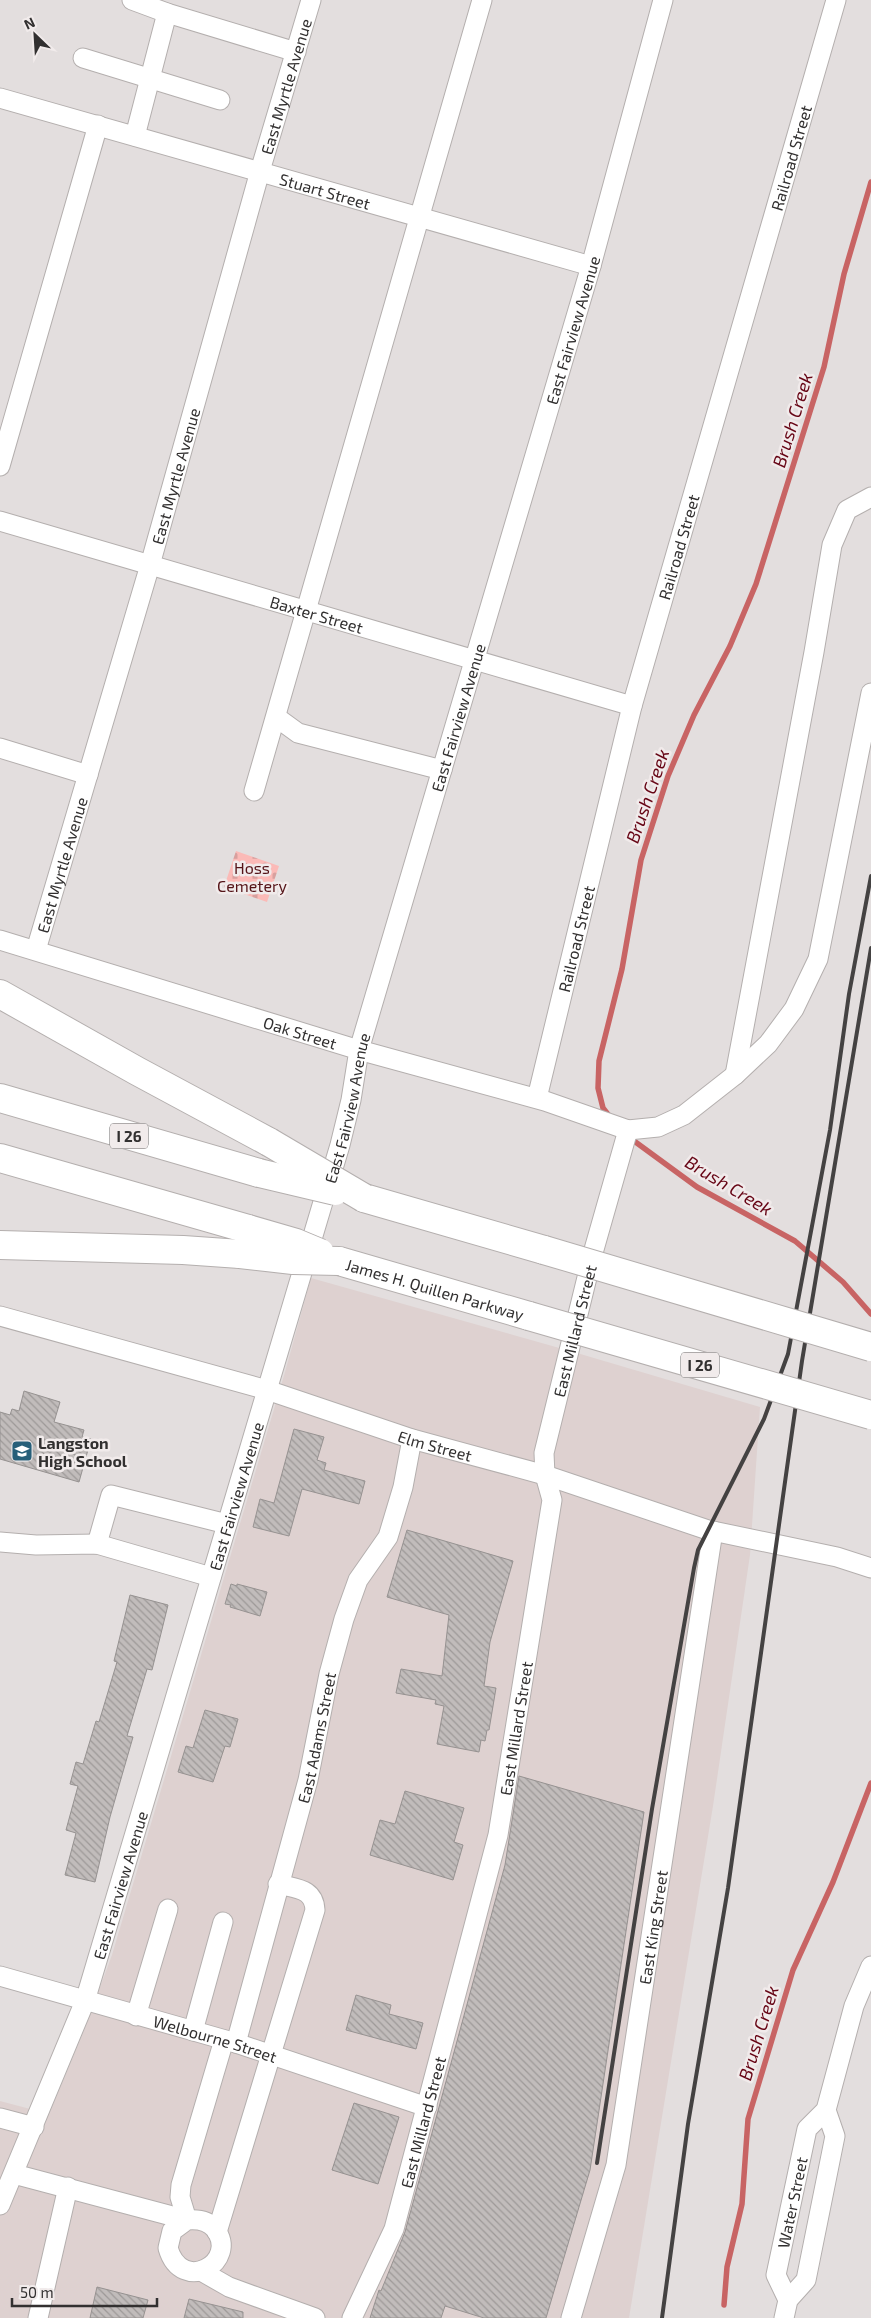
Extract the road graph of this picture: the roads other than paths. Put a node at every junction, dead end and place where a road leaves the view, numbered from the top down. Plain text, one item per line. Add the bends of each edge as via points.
1 (132, 0) edge
2 (311, 0) edge
3 (482, 0) edge
4 (664, 0) edge
5 (836, 0) edge
6 (167, 13) junction
7 (296, 52) junction
8 (83, 58) dead end
9 (150, 78) junction
10 (0, 98) edge
11 (220, 100) dead end
12 (98, 126) junction
13 (135, 136) junction
14 (260, 171) junction
15 (420, 217) junction
16 (591, 266) junction
17 (0, 466) edge
18 (871, 497) edge
19 (0, 521) edge
20 (150, 565) junction
21 (306, 610) junction
22 (475, 660) junction
23 (871, 693) edge
24 (632, 706) junction
25 (276, 717) junction
26 (0, 748) edge
27 (442, 770) junction
28 (88, 775) junction
29 (254, 791) dead end
30 (0, 940) edge
31 (36, 950) junction
32 (0, 994) edge
33 (359, 1050) junction
34 (734, 1075) junction
35 (0, 1098) edge
36 (537, 1098) junction
37 (628, 1130) junction
38 (0, 1158) edge
39 (375, 1202) junction
40 (244, 1242) junction
41 (0, 1246) edge
42 (0, 1316) edge
43 (871, 1347) edge
44 (267, 1390) junction
45 (871, 1415) edge
46 (412, 1439) junction
47 (544, 1475) junction
48 (227, 1524) junction
49 (713, 1531) junction
50 (0, 1542) edge
51 (97, 1544) junction
52 (871, 1568) edge
53 (211, 1577) junction
54 (278, 1884) junction
55 (168, 1909) dead end
56 (222, 1922) dead end
57 (871, 1966) edge
58 (0, 1976) edge
59 (85, 2001) junction
60 (136, 2016) junction
61 (193, 2031) junction
62 (230, 2042) junction
63 (272, 2055) junction
64 (427, 2107) junction
65 (826, 2110) junction
66 (0, 2118) edge
67 (34, 2127) junction
68 (14, 2174) junction
69 (68, 2187) junction
70 (0, 2205) edge
71 (187, 2220) junction
72 (217, 2232) junction
73 (201, 2271) junction
74 (786, 2309) edge
75 (38, 2318) edge
76 (315, 2318) edge
77 (352, 2318) edge
78 (570, 2318) edge

1 - 6 street
2 - 7 street, East Myrtle Avenue
3 - 15 street
4 - 16 street, East Fairview Avenue
5 - 24 street, Railroad Street
6 - 7 street
6 - 9 street
7 - 14 street, East Myrtle Avenue
8 - 9 street
9 - 11 street
9 - 13 street
10 - 12 street, Stuart Street
12 - 13 street, Stuart Street
12 - 17 street
13 - 14 street, Stuart Street
14 - 15 street, Stuart Street
14 - 20 street, East Myrtle Avenue
15 - 16 street, Stuart Street
15 - 21 street
16 - 22 street, East Fairview Avenue
18 - 34 street via 847,510 832,545
19 - 20 street, Baxter Street
20 - 21 street, Baxter Street
20 - 28 street, East Myrtle Avenue
21 - 22 street, Baxter Street
21 - 25 street
22 - 24 street, Baxter Street
22 - 27 street, East Fairview Avenue
23 - 34 street via 818,959 794,1010 768,1044
24 - 36 street, Railroad Street
25 - 27 street via 298,733
25 - 29 street
26 - 28 street
27 - 33 street, East Fairview Avenue
28 - 31 street, East Myrtle Avenue
30 - 31 street, Oak Street
31 - 33 street, Oak Street
32 - 39 highway, bridge
33 - 36 street, Oak Street
33 - 44 street, East Fairview Avenue via 340,1145
34 - 37 street via 684,1115 658,1127
35 - 39 highway, I 26, bridge via 259,1173
36 - 37 street, Oak Street
37 - 47 street, East Millard Street via 570,1343 544,1453
38 - 40 highway, James H. Quillen Parkway / I 26
39 - 43 highway, I 26, bridge
40 - 41 highway via 183,1250
40 - 45 highway, James H. Quillen Parkway / I 26, bridge via 296,1243 339,1261
42 - 44 street, Elm Street
44 - 46 street, Elm Street
44 - 48 street, East Fairview Avenue
46 - 47 street, Elm Street
46 - 54 street, East Adams Street via 403,1487 388,1536 358,1580 344,1619 329,1674 308,1780
47 - 49 street, Elm Street
47 - 64 street, East Millard Street via 552,1500 498,1835
48 - 51 street via 111,1495
48 - 53 street, East Fairview Avenue
49 - 52 street, Elm Street via 836,1557
49 - 78 street, East King Street via 616,2166
50 - 51 street
51 - 53 street
53 - 59 street, East Fairview Avenue
54 - 62 street, East Adams Street
54 - 63 street via 310,1894 314,1898 315,1910
55 - 60 street
56 - 61 street
57 - 65 street via 854,2006
58 - 59 street, Welbourne Street
59 - 60 street, Welbourne Street
59 - 67 street, East Fairview Avenue
60 - 61 street, Welbourne Street
61 - 62 street, Welbourne Street
62 - 63 street, Welbourne Street
62 - 71 street, East Adams Street via 181,2185 180,2197
63 - 64 street, Welbourne Street
63 - 72 street
64 - 77 street, East Millard Street via 394,2229
65 - 74 street, Water Street via 835,2136 832,2155 806,2280
65 - 74 street, Water Street via 807,2128 776,2275
66 - 67 street
67 - 68 street, East Fairview Avenue
68 - 69 street
68 - 70 street, East Fairview Avenue
69 - 71 street
69 - 75 street
71 - 72 street via 205,2221
71 - 73 street via 172,2230 168,2248 183,2270
72 - 73 street via 220,2255 210,2268
73 - 76 street via 229,2287

